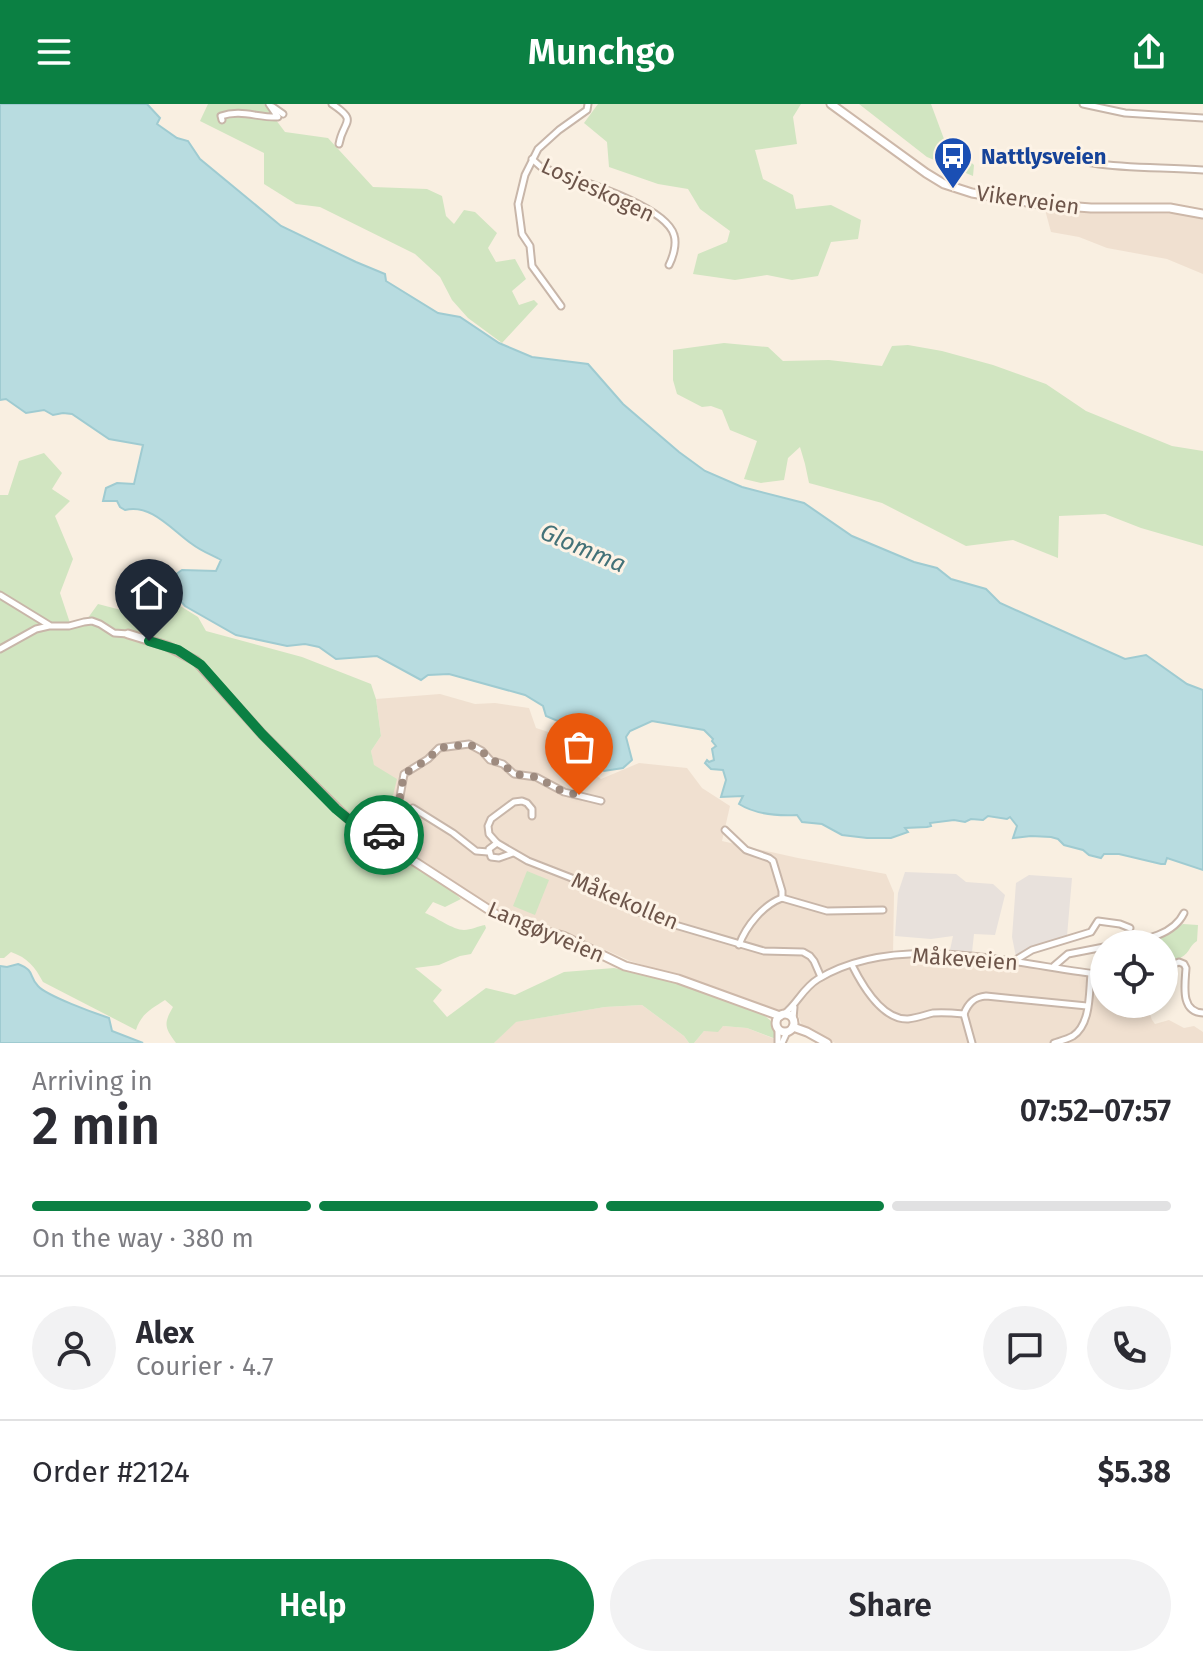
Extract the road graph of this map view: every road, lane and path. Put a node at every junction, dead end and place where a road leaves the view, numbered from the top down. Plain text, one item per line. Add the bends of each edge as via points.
1 (269, 104) edge
2 (332, 104) edge
3 (588, 104) edge
4 (831, 104) edge
5 (1083, 104) edge
6 (283, 114) dead end
7 (1203, 118) edge
8 (222, 120) dead end
9 (339, 144) dead end
10 (532, 159) junction
11 (1062, 160) dead end
12 (1203, 170) edge
13 (1203, 214) edge
14 (669, 265) dead end
15 (561, 306) dead end
16 (0, 595) edge
17 (49, 626) junction
18 (128, 634) joint
19 (0, 649) edge
20 (601, 801) dead end
21 (413, 808) dead end
22 (532, 816) dead end
23 (725, 830) dead end
24 (383, 841) junction
25 (497, 843) junction
26 (488, 852) junction
27 (513, 853) junction
28 (782, 898) junction
29 (883, 910) dead end
30 (1184, 913) dead end
31 (1130, 928) dead end
32 (1169, 930) edge
33 (739, 945) junction
34 (1090, 950) edge
35 (1013, 961) junction
36 (1178, 962) edge
37 (852, 965) junction
38 (1053, 967) junction
39 (1090, 973) edge
40 (821, 977) junction
41 (1090, 981) edge
42 (1087, 1006) junction
43 (1203, 1013) edge
44 (964, 1014) junction
45 (784, 1023) junction
46 (780, 1043) edge
47 (827, 1043) edge
48 (972, 1043) edge
49 (1054, 1043) edge

1 - 6 street
1 - 8 street via 278,117 240,112 221,116
2 - 9 street via 348,117
3 - 10 street
4 - 13 main road, Vikerveien via 926,173 972,193 1039,204
5 - 7 street via 1125,113
10 - 14 street, Losjeskogen via 656,213 674,235
10 - 15 street via 518,204 520,224 531,263
11 - 12 street
16 - 17 street
17 - 18 street via 92,621
17 - 19 street
18 - 24 main road, Langøyveien via 178,650 201,665 336,809
20 - 24 street via 514,774 472,745 443,746 404,774 399,802 384,822
21 - 26 street, Måkekollen via 476,851
22 - 25 street via 522,801 498,812 488,826
23 - 28 street via 746,850 773,861
24 - 45 main road, Langøyveien via 509,920 563,936 625,966 747,1003
25 - 26 street
25 - 27 street, Måkekollen
26 - 27 street, Måkekollen via 496,859
27 - 33 street, Måkekollen via 605,891 643,914
28 - 29 street via 827,911
28 - 33 street via 753,919
30 - 32 street
31 - 35 street via 1098,921 1091,932
33 - 40 street, Måkekollen via 803,952
34 - 38 street via 1068,954
35 - 37 street, Måkeveien via 920,953
35 - 38 street, Måkeveien
36 - 43 street via 1186,968 1186,1002 1195,1013
37 - 40 street, Måkeveien
37 - 44 street via 871,997 893,1015 908,1019
38 - 39 street, Måkeveien
40 - 45 street, Måkeveien via 807,987
41 - 42 street
42 - 44 street via 982,996
42 - 49 street via 1083,1026
44 - 48 street
45 - 46 street, Måkeveien
45 - 47 main road, Langøyveien

